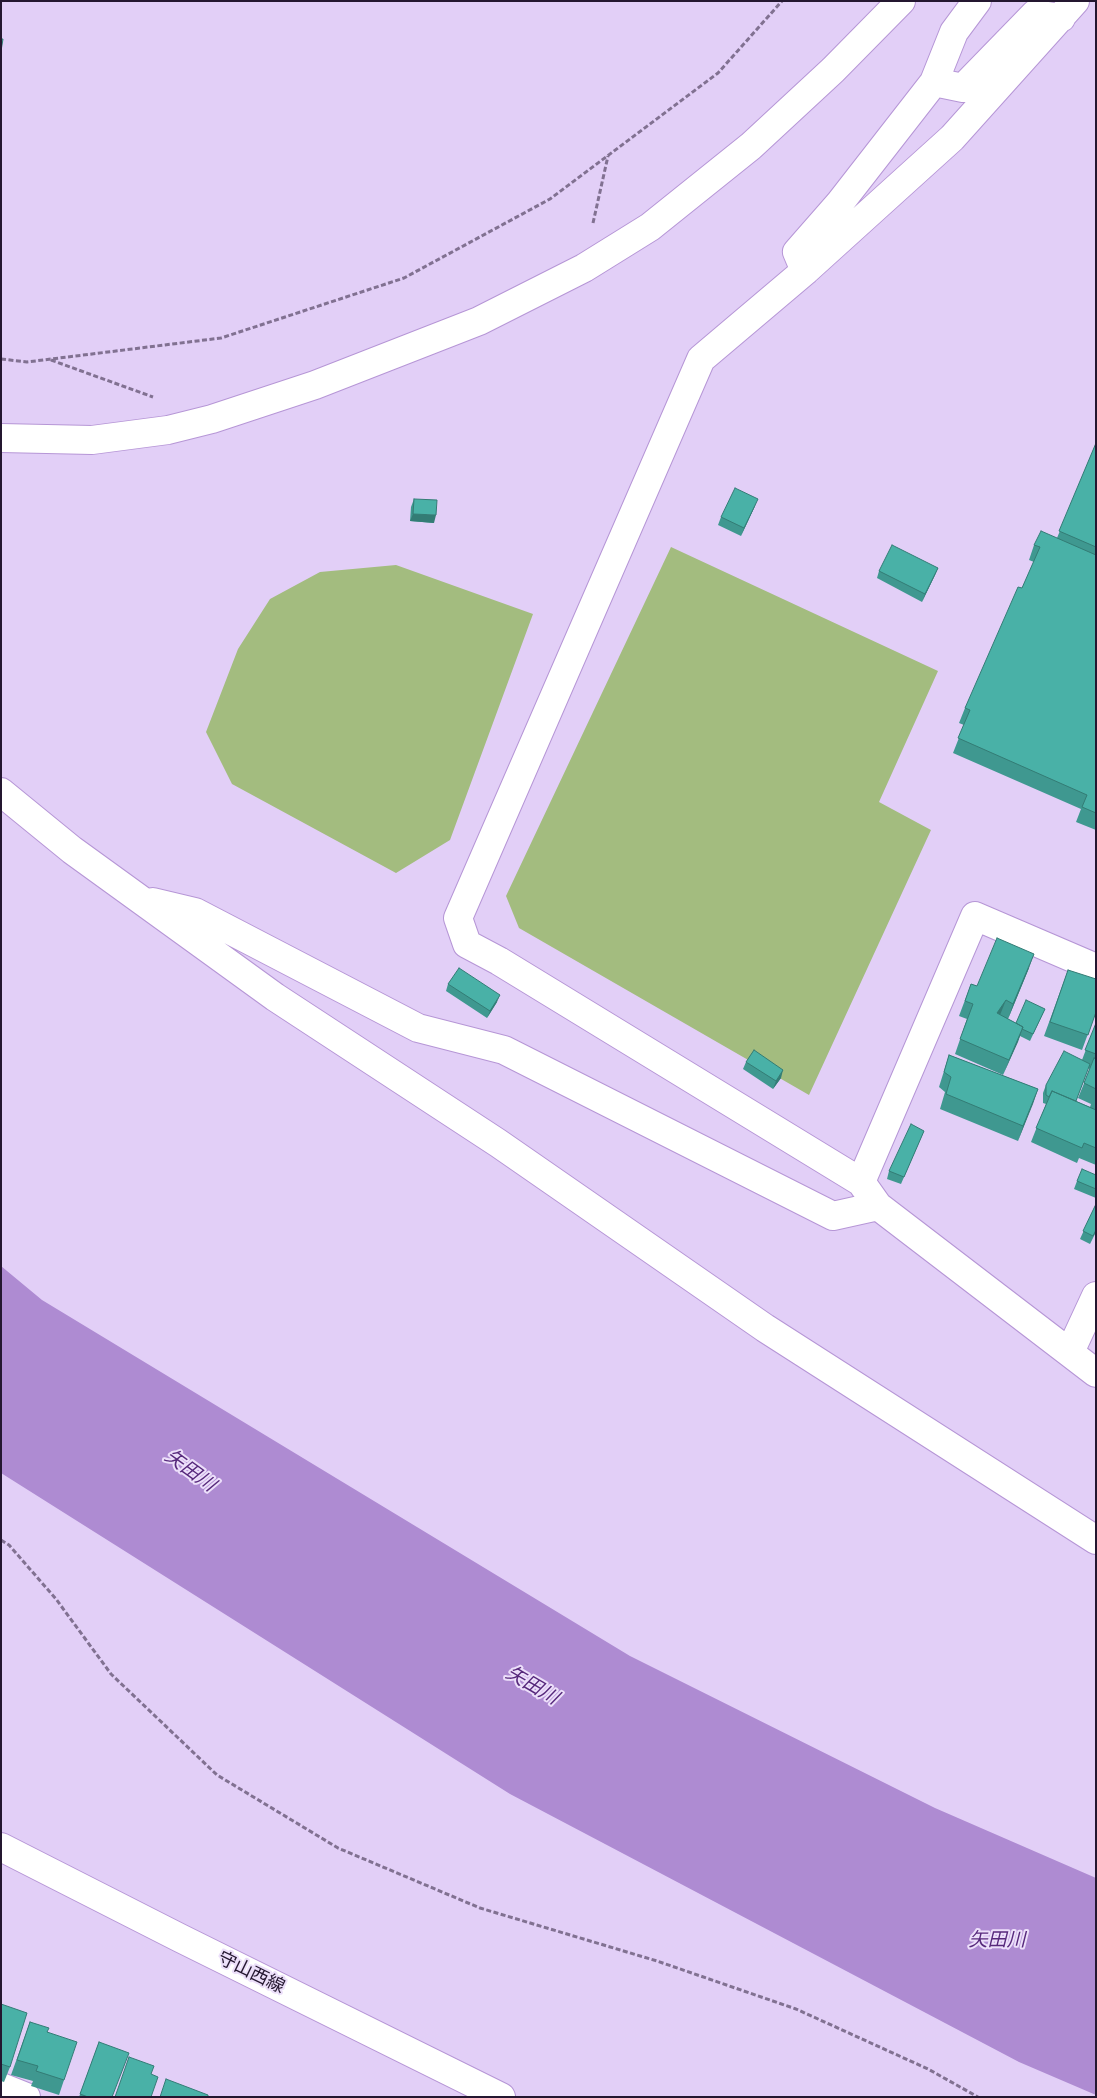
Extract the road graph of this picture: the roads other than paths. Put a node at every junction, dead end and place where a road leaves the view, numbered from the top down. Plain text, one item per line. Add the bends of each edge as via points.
1 (901, 1) edge
2 (977, 1) edge
3 (1068, 10) edge
4 (934, 82) junction
5 (804, 271) junction
6 (1, 438) edge
7 (1, 792) edge
8 (142, 900) junction
9 (1096, 968) edge
10 (861, 1182) junction
11 (878, 1206) junction
12 (1096, 1296) edge
13 (1070, 1352) junction
14 (1096, 1373) edge
15 (1096, 1540) edge
16 (1, 1847) edge
17 (1, 2087) edge
18 (26, 2097) edge
19 (501, 2097) edge

1 - 6 street via 751,146 650,227 584,268 479,321 315,385 168,430 92,440
2 - 4 street via 954,32
3 - 4 street via 1036,14 963,88
3 - 5 street via 952,138
4 - 5 street via 839,204 797,252
5 - 10 street via 700,359 458,918 467,944 500,960
7 - 8 street via 72,850
8 - 11 street via 195,912 418,1028 504,1050 833,1216
8 - 15 street via 275,997 498,1143 765,1328
9 - 10 street via 975,916
10 - 11 street
11 - 13 street
12 - 13 street
13 - 14 street
16 - 19 street, 守山西線
17 - 18 street

